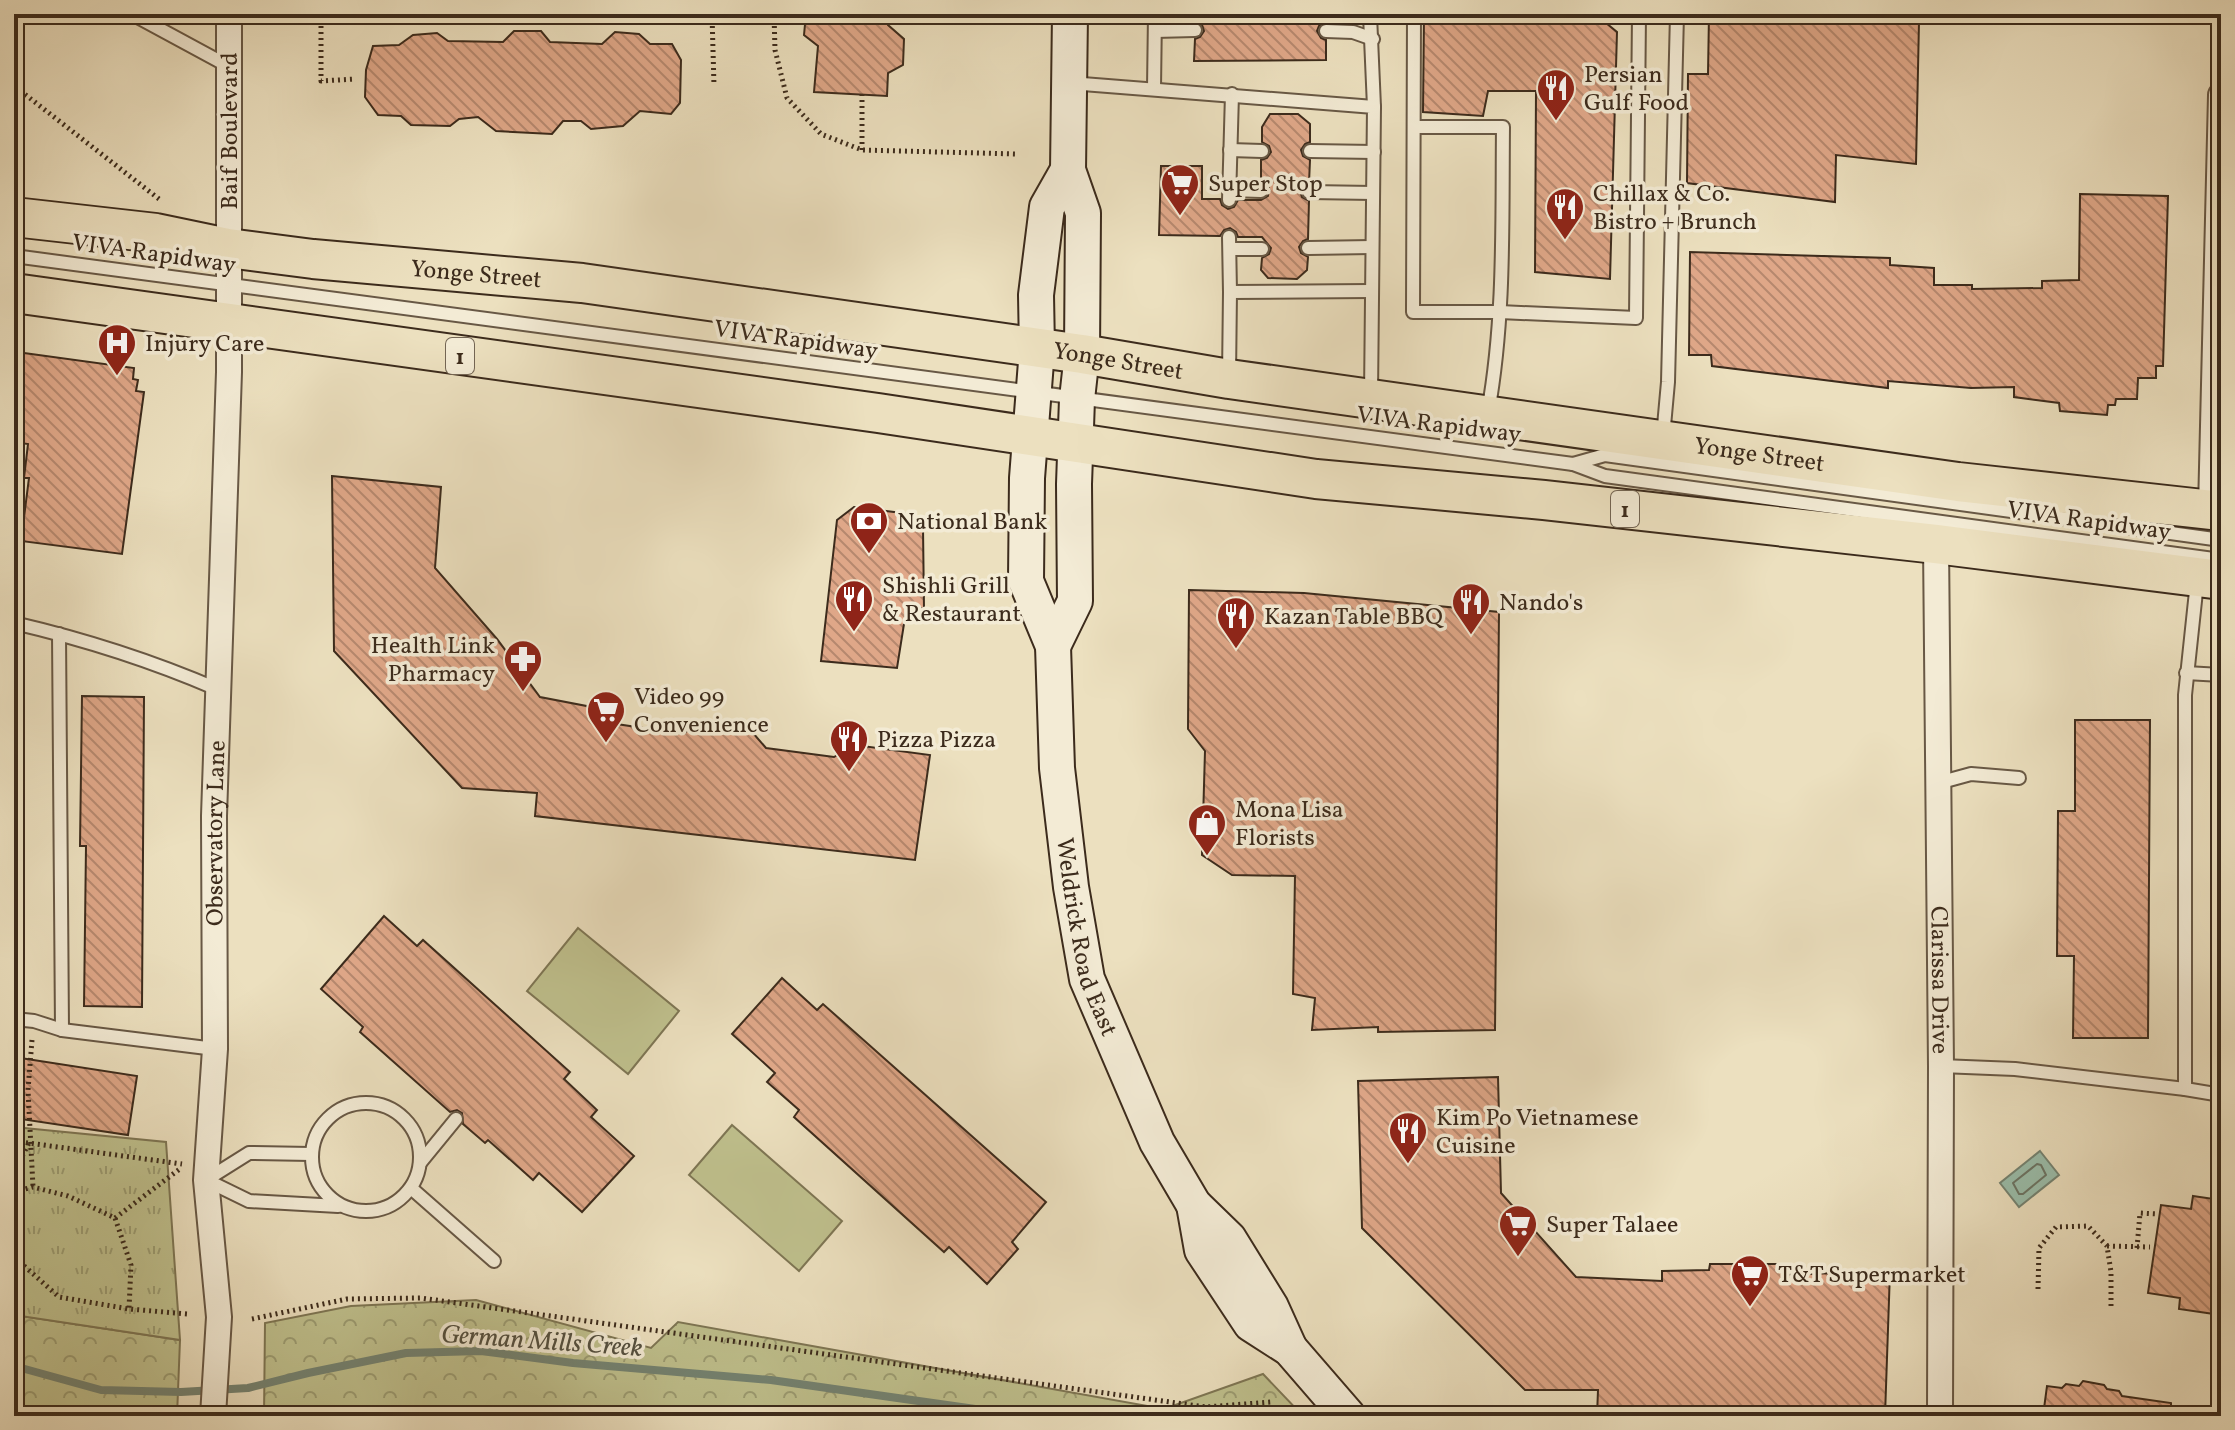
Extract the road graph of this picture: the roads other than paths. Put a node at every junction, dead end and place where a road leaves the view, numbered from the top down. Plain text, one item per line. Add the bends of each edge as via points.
1 (132, 14) edge
2 (229, 14) edge
3 (1070, 14) edge
4 (1155, 14) edge
5 (1368, 14) edge
6 (1414, 14) edge
7 (1639, 14) edge
8 (1677, 14) edge
9 (1195, 30) dead end
10 (1155, 31) junction
11 (1326, 31) dead end
12 (1373, 39) junction
13 (230, 67) junction
14 (1070, 83) junction
15 (1154, 88) junction
16 (1232, 94) junction
17 (2221, 95) edge
18 (1374, 107) junction
19 (1414, 127) junction
20 (1230, 150) junction
21 (1262, 151) dead end
22 (1310, 151) dead end
23 (1374, 152) junction
24 (1068, 170) junction
25 (1261, 191) dead end
26 (1309, 192) dead end
27 (1373, 193) junction
28 (14, 217) edge
29 (1372, 247) junction
30 (1308, 248) dead end
31 (1262, 249) dead end
32 (14, 256) edge
33 (228, 267) junction
34 (1371, 291) junction
35 (1230, 292) junction
36 (14, 293) edge
37 (1500, 312) junction
38 (228, 323) junction
39 (1037, 349) junction
40 (1082, 354) junction
41 (1229, 379) junction
42 (1033, 393) junction
43 (1077, 399) junction
44 (1371, 399) junction
45 (1488, 415) junction
46 (1029, 434) junction
47 (1662, 440) junction
48 (1075, 442) junction
49 (1573, 464) junction
50 (2218, 520) edge
51 (1936, 544) junction
52 (2213, 572) edge
53 (14, 623) edge
54 (59, 634) junction
55 (1053, 646) junction
56 (2186, 673) junction
57 (2221, 675) edge
58 (217, 689) junction
59 (2019, 778) dead end
60 (1938, 783) junction
61 (14, 1019) edge
62 (62, 1030) junction
63 (215, 1049) junction
64 (1941, 1066) junction
65 (2185, 1089) junction
66 (2221, 1095) edge
67 (456, 1119) dead end
68 (311, 1154) junction
69 (420, 1163) junction
70 (206, 1180) junction
71 (411, 1188) junction
72 (341, 1206) junction
73 (494, 1261) dead end
74 (213, 1416) edge
75 (1348, 1416) edge
76 (1940, 1416) edge

1 - 13 lane
2 - 13 street, Baif Boulevard
3 - 14 street
4 - 10 lane
5 - 12 lane
6 - 19 lane
7 - 37 lane via 1636,318
8 - 47 lane
9 - 10 lane
10 - 15 lane
11 - 12 lane
12 - 18 lane
13 - 33 street, Baif Boulevard
14 - 15 lane
14 - 24 street
15 - 16 lane
16 - 18 lane
16 - 20 lane
17 - 50 street
18 - 23 lane
19 - 37 lane via 1413,312
19 - 37 lane via 1503,127
20 - 21 lane
20 - 25 lane via 1229,195
22 - 23 lane
23 - 27 lane
24 - 39 street, Weldrick Road East via 1047,207 1036,295
24 - 40 street, Weldrick Road East via 1083,213
26 - 27 lane
27 - 29 lane
28 - 33 main road, Yonge Street via 156,233
29 - 30 lane
29 - 34 lane
31 - 35 lane via 1229,243
32 - 33 lane, VIVA Rapidway
33 - 38 street, Observatory Lane
33 - 39 main road, Yonge Street via 582,283
33 - 42 lane, VIVA Rapidway
34 - 35 lane
34 - 44 lane
35 - 41 lane
36 - 38 main road, 1
37 - 45 lane
38 - 46 main road, 1
38 - 58 street, Observatory Lane
39 - 40 main road, Yonge Street
39 - 42 street, Weldrick Road East
40 - 41 main road, Yonge Street
40 - 43 street, Weldrick Road East
41 - 44 main road, Yonge Street
42 - 43 lane, VIVA Rapidway
42 - 46 street, Weldrick Road East
43 - 48 street, Weldrick Road East
43 - 49 lane, VIVA Rapidway
44 - 45 main road, Yonge Street
45 - 47 main road, Yonge Street
46 - 48 main road, 1
46 - 55 street, Weldrick Road East via 1026,581
47 - 50 main road, Yonge Street
48 - 51 main road, 1 via 1316,479
48 - 55 street, Weldrick Road East via 1075,601
49 - 50 lane, VIVA Rapidway via 1605,455
49 - 52 lane, VIVA Rapidway via 1605,476
51 - 52 main road, 1
51 - 60 street, Clarissa Drive
52 - 56 lane
53 - 54 lane
54 - 58 lane
54 - 62 lane
55 - 75 street, Weldrick Road East via 1057,768 1087,979 1157,1142 1194,1205 1229,1239 1290,1349
56 - 57 lane
56 - 65 lane
58 - 63 street, Observatory Lane
59 - 60 lane via 1971,774
60 - 64 street, Clarissa Drive
61 - 62 lane
62 - 63 lane
63 - 70 street, Observatory Lane
64 - 65 lane
64 - 76 street, Clarissa Drive
65 - 66 lane
67 - 69 lane
68 - 69 lane via 315,1136 332,1115 356,1103 374,1103 406,1120 416,1135
68 - 70 lane via 249,1153
68 - 72 lane via 320,1187
69 - 71 lane
70 - 72 lane via 249,1201
70 - 74 street, Observatory Lane via 219,1317
71 - 72 lane via 382,1210
71 - 73 lane

